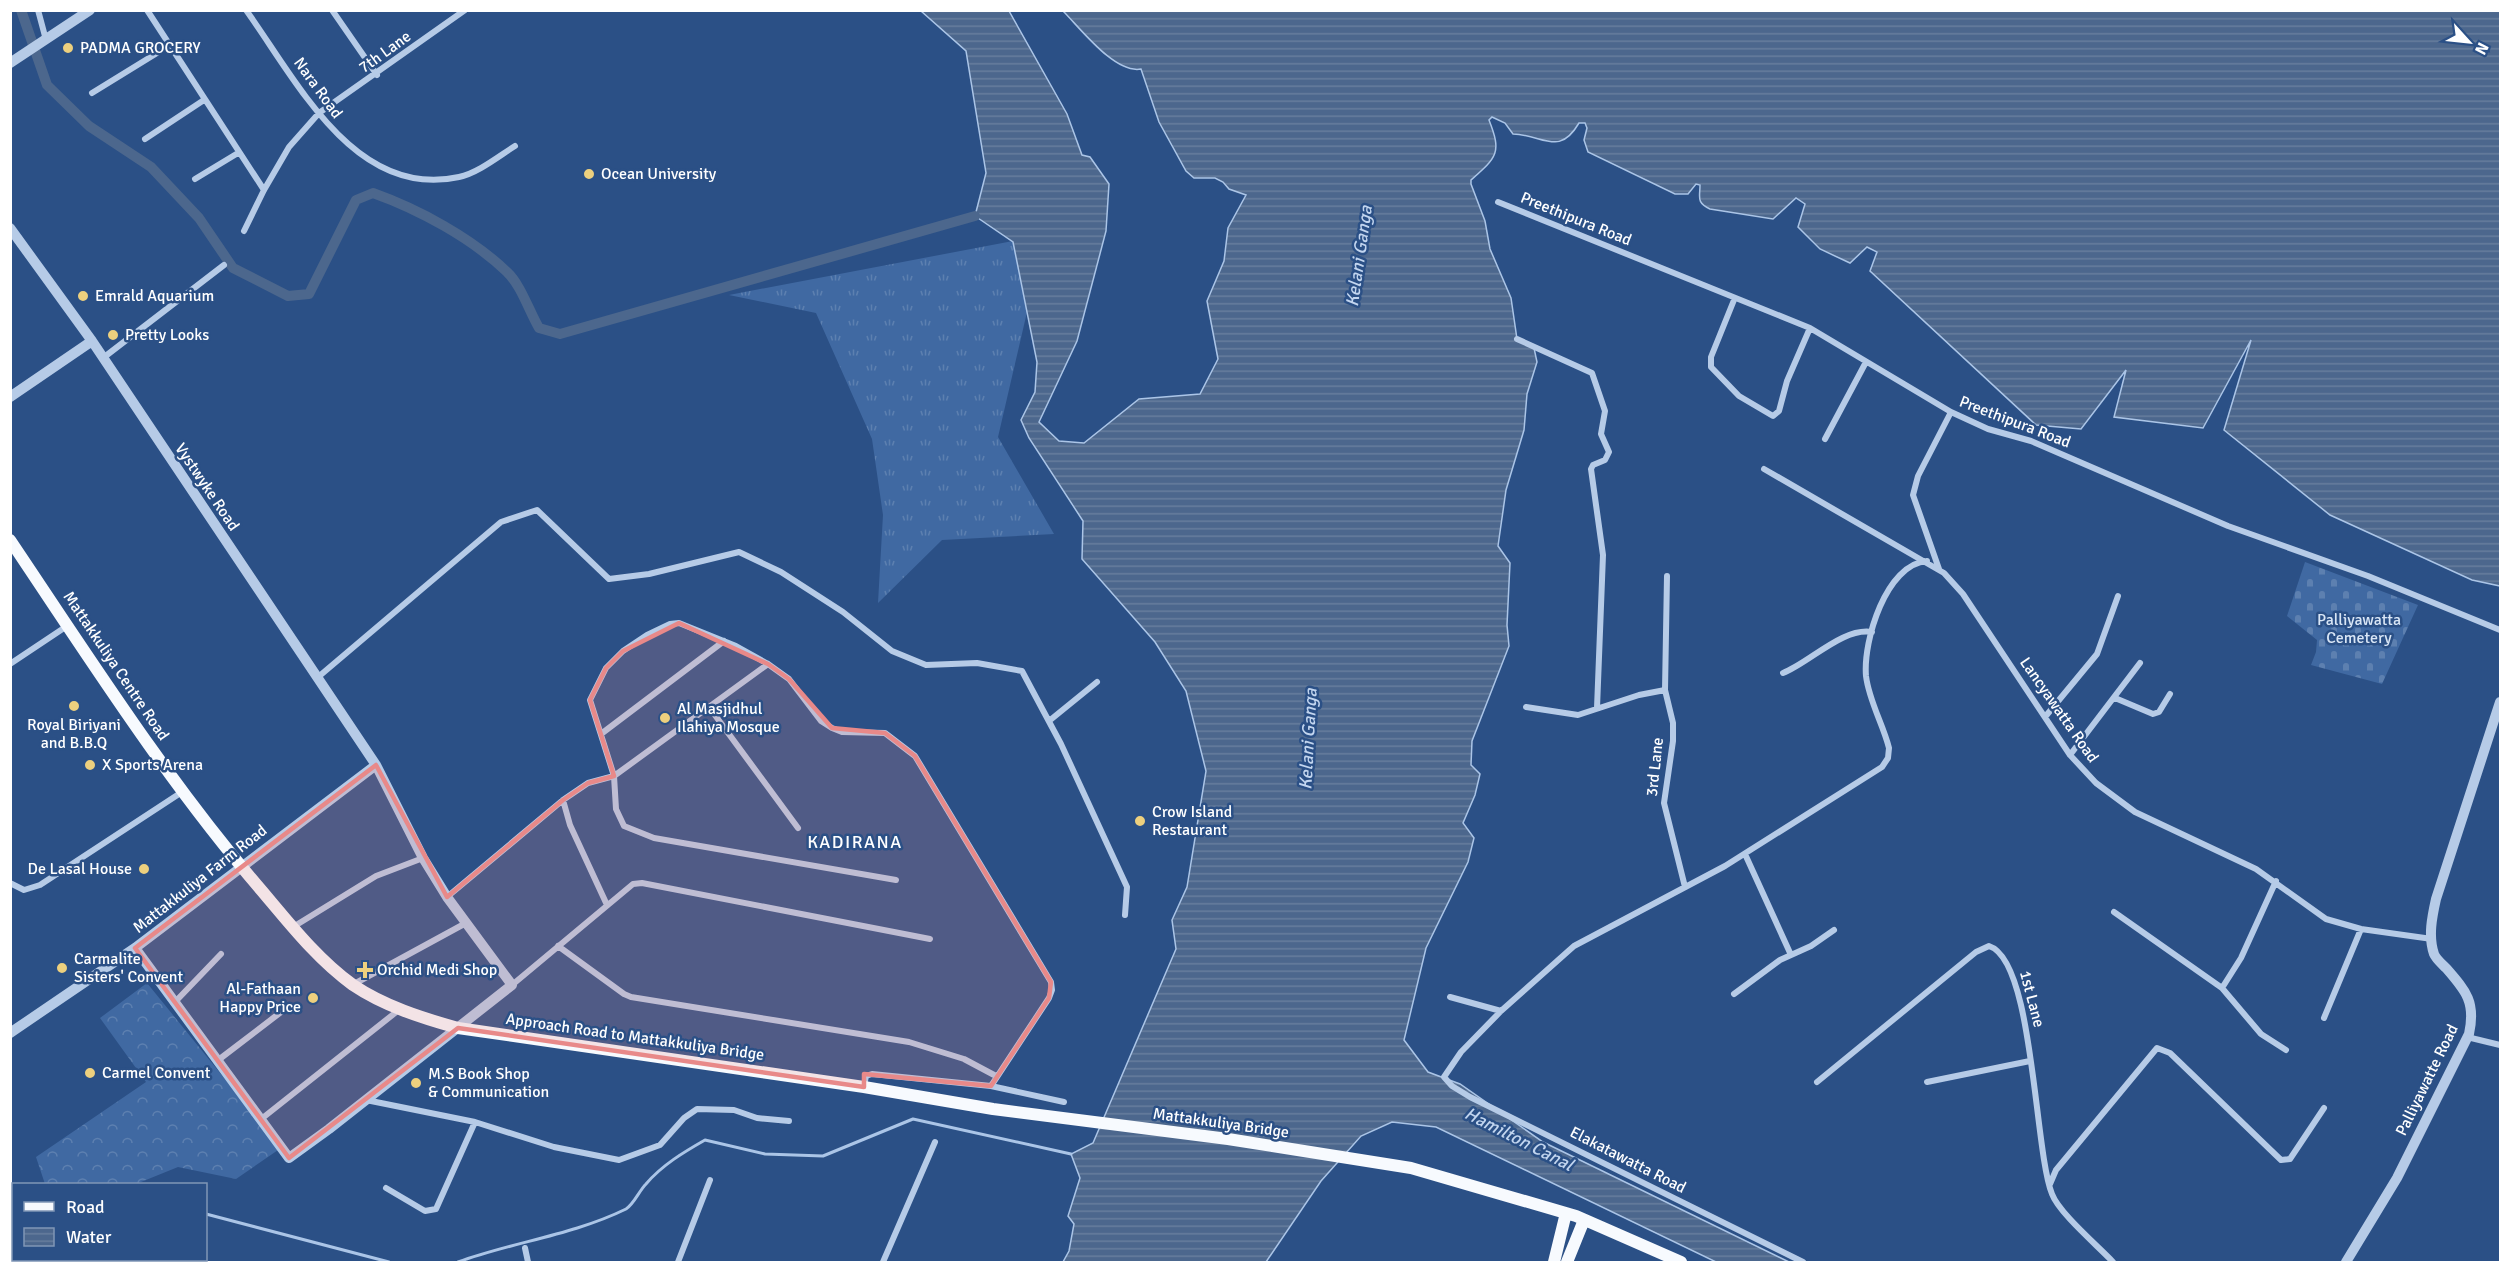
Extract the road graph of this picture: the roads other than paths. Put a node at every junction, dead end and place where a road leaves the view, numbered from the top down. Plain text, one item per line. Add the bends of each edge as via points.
1 (38, 10) edge
2 (90, 10) edge
3 (147, 10) edge
4 (246, 10) edge
5 (332, 10) edge
6 (465, 10) edge
7 (44, 41) junction
8 (170, 45) junction
9 (10, 63) edge
10 (377, 75) junction
11 (92, 93) dead end
12 (204, 100) junction
13 (319, 113) junction
14 (145, 139) dead end
15 (515, 146) dead end
16 (238, 153) junction
17 (195, 179) dead end
18 (264, 190) junction
19 (1498, 202) dead end
20 (10, 228) edge
21 (244, 231) dead end
22 (224, 265) dead end
23 (1734, 300) junction
24 (1810, 328) junction
25 (1517, 339) dead end
26 (92, 341) junction
27 (103, 358) junction
28 (1866, 362) junction
29 (10, 397) edge
30 (1951, 412) junction
31 (1825, 439) dead end
32 (1764, 470) dead end
33 (10, 540) edge
34 (1927, 561) junction
35 (1939, 569) junction
36 (1667, 576) dead end
37 (2118, 596) dead end
38 (68, 626) junction
39 (2500, 630) edge
40 (1872, 632) junction
41 (724, 641) junction
42 (2140, 663) dead end
43 (10, 664) edge
44 (768, 664) junction
45 (1783, 673) dead end
46 (317, 678) junction
47 (1097, 682) dead end
48 (1665, 690) junction
49 (2170, 694) dead end
50 (2115, 698) junction
51 (2500, 702) edge
52 (709, 707) junction
53 (1526, 707) dead end
54 (1597, 708) junction
55 (2045, 717) junction
56 (1049, 721) junction
57 (601, 734) junction
58 (2070, 755) junction
59 (376, 765) junction
60 (614, 776) junction
61 (182, 792) junction
62 (563, 800) junction
63 (798, 828) dead end
64 (1744, 854) junction
65 (423, 858) junction
66 (240, 866) junction
67 (896, 880) dead end
68 (2276, 881) junction
69 (10, 883) edge
70 (1685, 886) junction
71 (447, 897) junction
72 (607, 905) junction
73 (2114, 912) dead end
74 (1125, 915) dead end
75 (467, 922) junction
76 (293, 927) junction
77 (2361, 929) junction
78 (1834, 930) dead end
79 (930, 939) dead end
80 (2432, 939) junction
81 (558, 946) junction
82 (135, 948) junction
83 (221, 954) dead end
84 (1791, 955) junction
85 (354, 985) junction
86 (512, 985) junction
87 (2222, 988) junction
88 (1734, 994) dead end
89 (1450, 997) dead end
90 (175, 1002) junction
91 (400, 1008) junction
92 (285, 1009) dead end
93 (1501, 1011) junction
94 (2324, 1018) dead end
95 (458, 1028) junction
96 (10, 1033) edge
97 (2467, 1037) junction
98 (2500, 1045) edge
99 (2286, 1050) dead end
100 (217, 1061) junction
101 (2030, 1061) junction
102 (996, 1076) junction
103 (1817, 1082) dead end
104 (1927, 1082) dead end
105 (991, 1086) junction
106 (864, 1087) junction
107 (365, 1100) junction
108 (1064, 1102) dead end
109 (2324, 1108) dead end
110 (260, 1119) junction
111 (789, 1121) dead end
112 (475, 1122) junction
113 (1082, 1122) joint
114 (935, 1142) dead end
115 (710, 1179) dead end
116 (2050, 1185) junction
117 (386, 1188) dead end
118 (1566, 1213) junction
119 (1584, 1220) junction
120 (525, 1248) dead end
121 (528, 1263) edge
122 (678, 1263) edge
123 (883, 1263) edge
124 (1554, 1263) edge
125 (1567, 1263) edge
126 (1681, 1263) edge
127 (1803, 1263) edge
128 (2113, 1263) edge
129 (2346, 1263) edge

1 - 7 street
2 - 7 street
3 - 8 street
4 - 13 street, Nara Road
5 - 10 street
6 - 10 street, 7th Lane
7 - 9 street
8 - 11 street
8 - 12 street
10 - 13 street, 7th Lane
12 - 14 street
12 - 16 street
13 - 15 street, Nara Road via 332,130 380,168 425,182 462,177
13 - 18 street, 7th Lane via 290,147
16 - 17 street
16 - 18 street
18 - 21 street, 7th Lane
19 - 23 street, Preethipura Road
20 - 26 street, Vystwyke Road
22 - 27 street
23 - 24 street, Preethipura Road
23 - 24 street via 1711,357 1711,367 1739,396 1773,416 1779,411 1787,381
24 - 28 street, Preethipura Road
25 - 54 street via 1592,373 1605,411 1600,429 1609,452 1605,460 1591,468 1603,555
26 - 27 street, Vystwyke Road
26 - 29 street
27 - 46 street, Vystwyke Road
28 - 30 street, Preethipura Road
28 - 31 street
30 - 35 street via 1918,476 1913,495
30 - 39 street, Preethipura Road via 1988,429 2031,441 2228,526 2368,576
32 - 34 street, Lancyawatta Road
33 - 38 main road, Mattakkuliya Centre Road
34 - 35 street, Lancyawatta Road
34 - 40 street via 1909,566 1893,582
35 - 55 street, Lancyawatta Road via 1963,594
36 - 48 street, 3rd Lane
37 - 55 street via 2097,654
38 - 43 street
38 - 61 main road, Mattakkuliya Centre Road
40 - 45 street via 1849,635
40 - 64 street via 1866,677 1889,748 1886,763
41 - 44 street
41 - 57 street
41 - 57 street via 680,623 647,635 623,651 606,668 590,700
42 - 50 street
44 - 52 street
44 - 102 street via 789,680 821,721 832,728 842,732 885,733 915,756 1051,982 1049,998
46 - 56 street via 501,522 537,510 609,579 650,574 739,552 808,589 892,651 926,665 977,663 1022,670
46 - 59 street, Vystwyke Road
47 - 56 street
48 - 54 street
48 - 70 street, 3rd Lane via 1673,741 1664,803
49 - 50 street via 2159,712 2153,714
50 - 58 street
51 - 80 street, Palliyawatte Road via 2436,899 2430,928
52 - 60 street
52 - 63 street
53 - 54 street via 1570,715
55 - 58 street, Lancyawatta Road
56 - 74 street via 1127,887
57 - 60 street
58 - 68 street, Lancyawatta Road via 2096,783 2146,819
59 - 65 street, Vystwyke Road
59 - 66 street, Mattakkuliya Farm Road
60 - 62 street via 588,783
60 - 67 street via 616,809 624,826 647,835
61 - 66 main road, Mattakkuliya Centre Road
61 - 69 street via 40,885 24,890
62 - 71 street
62 - 72 street via 570,825
64 - 70 street
64 - 84 street
65 - 71 street, Vystwyke Road
65 - 76 street via 376,876
66 - 76 main road, Approach Road to Mattakkuliya Bridge
66 - 82 street, Mattakkuliya Farm Road
68 - 77 street, Lancyawatta Road via 2305,907 2326,919
68 - 87 street via 2241,958
70 - 93 street via 1574,946
71 - 75 street, Vystwyke Road
72 - 79 street via 633,884 642,883
72 - 81 street
73 - 87 street
75 - 85 street
75 - 86 street, Vystwyke Road
76 - 85 main road, Approach Road to Mattakkuliya Bridge
77 - 80 street, Lancyawatta Road
77 - 94 street
78 - 84 street
80 - 97 street, Palliyawatte Road via 2434,955 2471,1003
81 - 86 street
81 - 102 street via 631,997 909,1042 964,1059
82 - 90 street
82 - 96 street, Mattakkuliya Farm Road
83 - 90 street
84 - 88 street
85 - 91 main road, Approach Road to Mattakkuliya Bridge
86 - 95 street
87 - 99 street via 2261,1034
89 - 93 street
90 - 100 street
91 - 95 main road, Approach Road to Mattakkuliya Bridge
91 - 110 street
92 - 100 street
93 - 127 street, Elakatawatta Road via 1461,1052 1444,1077 1452,1086
95 - 106 main road, Approach Road to Mattakkuliya Bridge
95 - 107 street
97 - 98 street
97 - 129 street, Palliyawatte Road via 2397,1178
100 - 110 street
101 - 103 street, 1st Lane via 2014,976 1999,952 1989,946 1976,952
101 - 104 street
101 - 116 street, 1st Lane
102 - 105 street
105 - 106 street via 872,1074 866,1076
105 - 108 street
106 - 113 main road, Approach Road to Mattakkuliya Bridge
107 - 110 street via 289,1158
107 - 112 street
109 - 116 street via 2290,1159 2281,1160 2170,1053 2157,1048 2062,1163
111 - 112 street via 757,1118 734,1110 697,1109 660,1145 619,1160 554,1148
112 - 117 street via 436,1209 425,1211
113 - 118 main road, Mattakkuliya Bridge via 1228,1139 1435,1174
114 - 123 street
115 - 122 street
116 - 128 street, 1st Lane via 2054,1198
118 - 119 main road, Mattakkuliya Bridge
118 - 124 main road
119 - 125 main road
119 - 126 main road, Mattakkuliya Bridge
120 - 121 street

